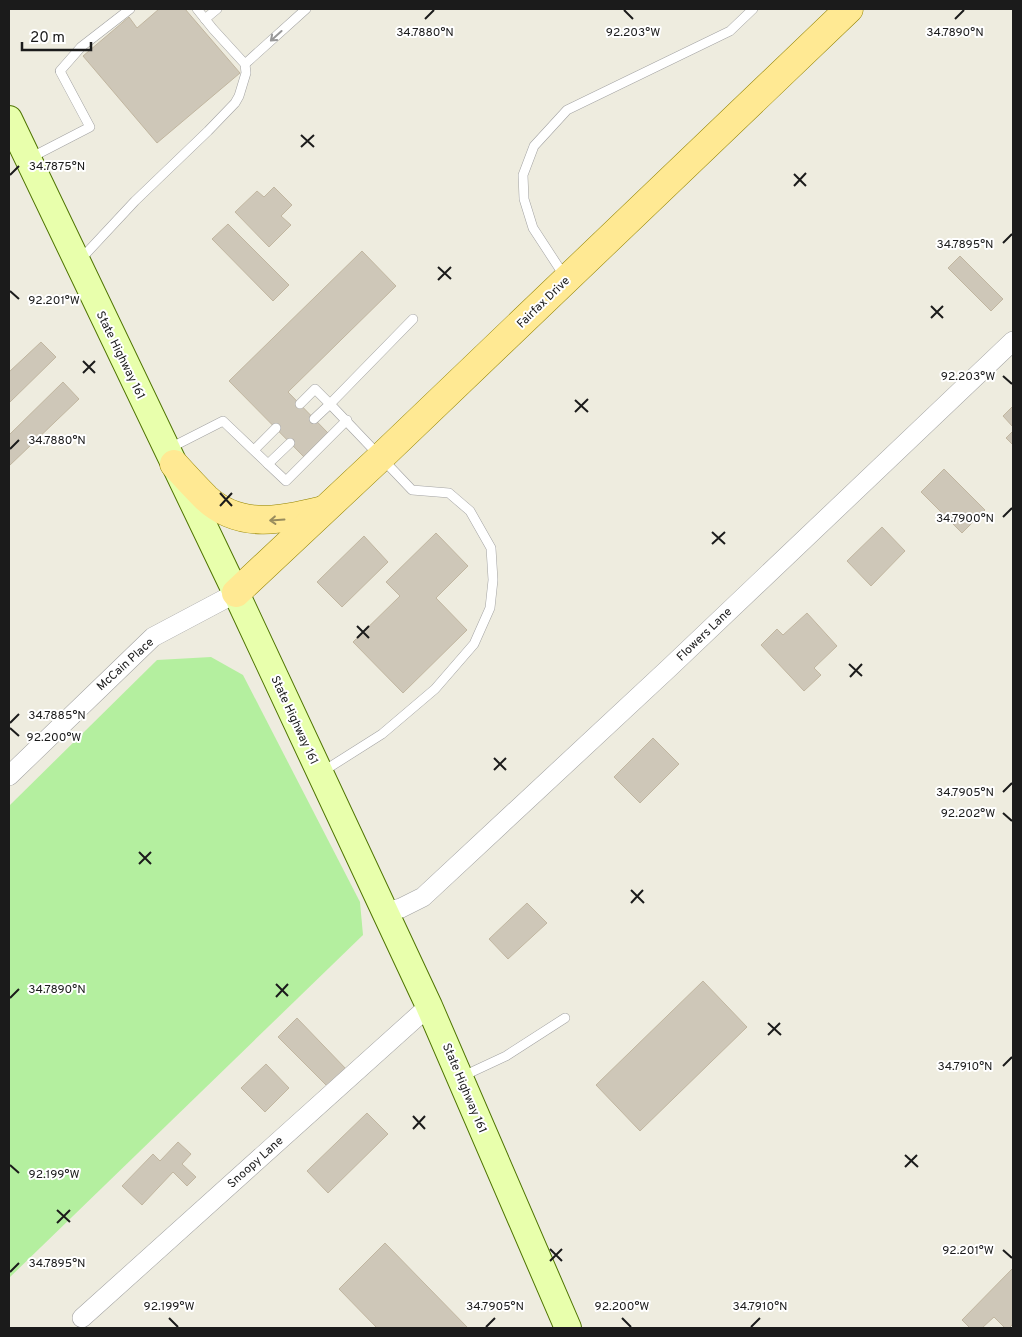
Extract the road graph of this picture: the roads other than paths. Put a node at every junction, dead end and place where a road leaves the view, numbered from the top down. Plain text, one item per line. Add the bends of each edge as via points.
1 (130, 9) edge
2 (197, 9) edge
3 (217, 9) edge
4 (306, 9) edge
5 (752, 9) edge
6 (848, 9) edge
7 (205, 19) junction
8 (246, 64) junction
9 (9, 119) edge
10 (28, 159) junction
11 (78, 263) junction
12 (567, 280) junction
13 (413, 319) dead end
14 (1013, 341) edge
15 (300, 404) dead end
16 (330, 404) junction
17 (314, 419) dead end
18 (347, 420) junction
19 (276, 428) dead end
20 (290, 443) dead end
21 (254, 450) junction
22 (382, 456) junction
23 (170, 457) junction
24 (268, 464) junction
25 (325, 510) junction
26 (236, 593) junction
27 (320, 774) junction
28 (9, 776) edge
29 (385, 912) junction
30 (429, 1006) junction
31 (565, 1018) dead end
32 (460, 1077) junction
33 (82, 1318) dead end
34 (568, 1328) edge

1 - 10 lane via 81,47 60,71 90,127
2 - 7 lane
3 - 7 lane
4 -> 8 lane
5 - 12 lane via 730,31 567,110 534,146 523,175 524,199 533,228
6 - 12 main road, Fairfax Drive
7 - 8 lane
8 - 11 lane via 235,103 135,201
9 - 10 main road, State Highway 161
10 - 11 main road, State Highway 161
11 - 23 main road, State Highway 161
12 - 22 main road, Fairfax Drive
13 - 16 lane
14 - 29 street, Flowers Lane via 423,897
15 - 16 lane via 315,390
16 - 17 lane
16 - 18 lane
18 - 22 lane
18 - 24 lane via 286,481
19 - 21 lane
20 - 24 lane
21 - 23 lane via 223,421
21 - 24 lane
22 - 25 main road, Fairfax Drive
22 - 27 lane via 412,490 449,493 470,511 490,548 493,580 490,608 474,644 435,690 382,734
25 -> 23 main road via 284,520 248,519 226,512 207,499
23 - 26 main road, State Highway 161
25 - 26 main road, Fairfax Drive
26 - 27 main road, State Highway 161
26 - 28 street, McCain Place via 153,638
27 - 29 main road, State Highway 161
29 - 30 main road, State Highway 161
30 - 32 main road, State Highway 161
30 - 33 street, Snoopy Lane
31 - 32 lane via 506,1056
32 - 34 main road, State Highway 161

